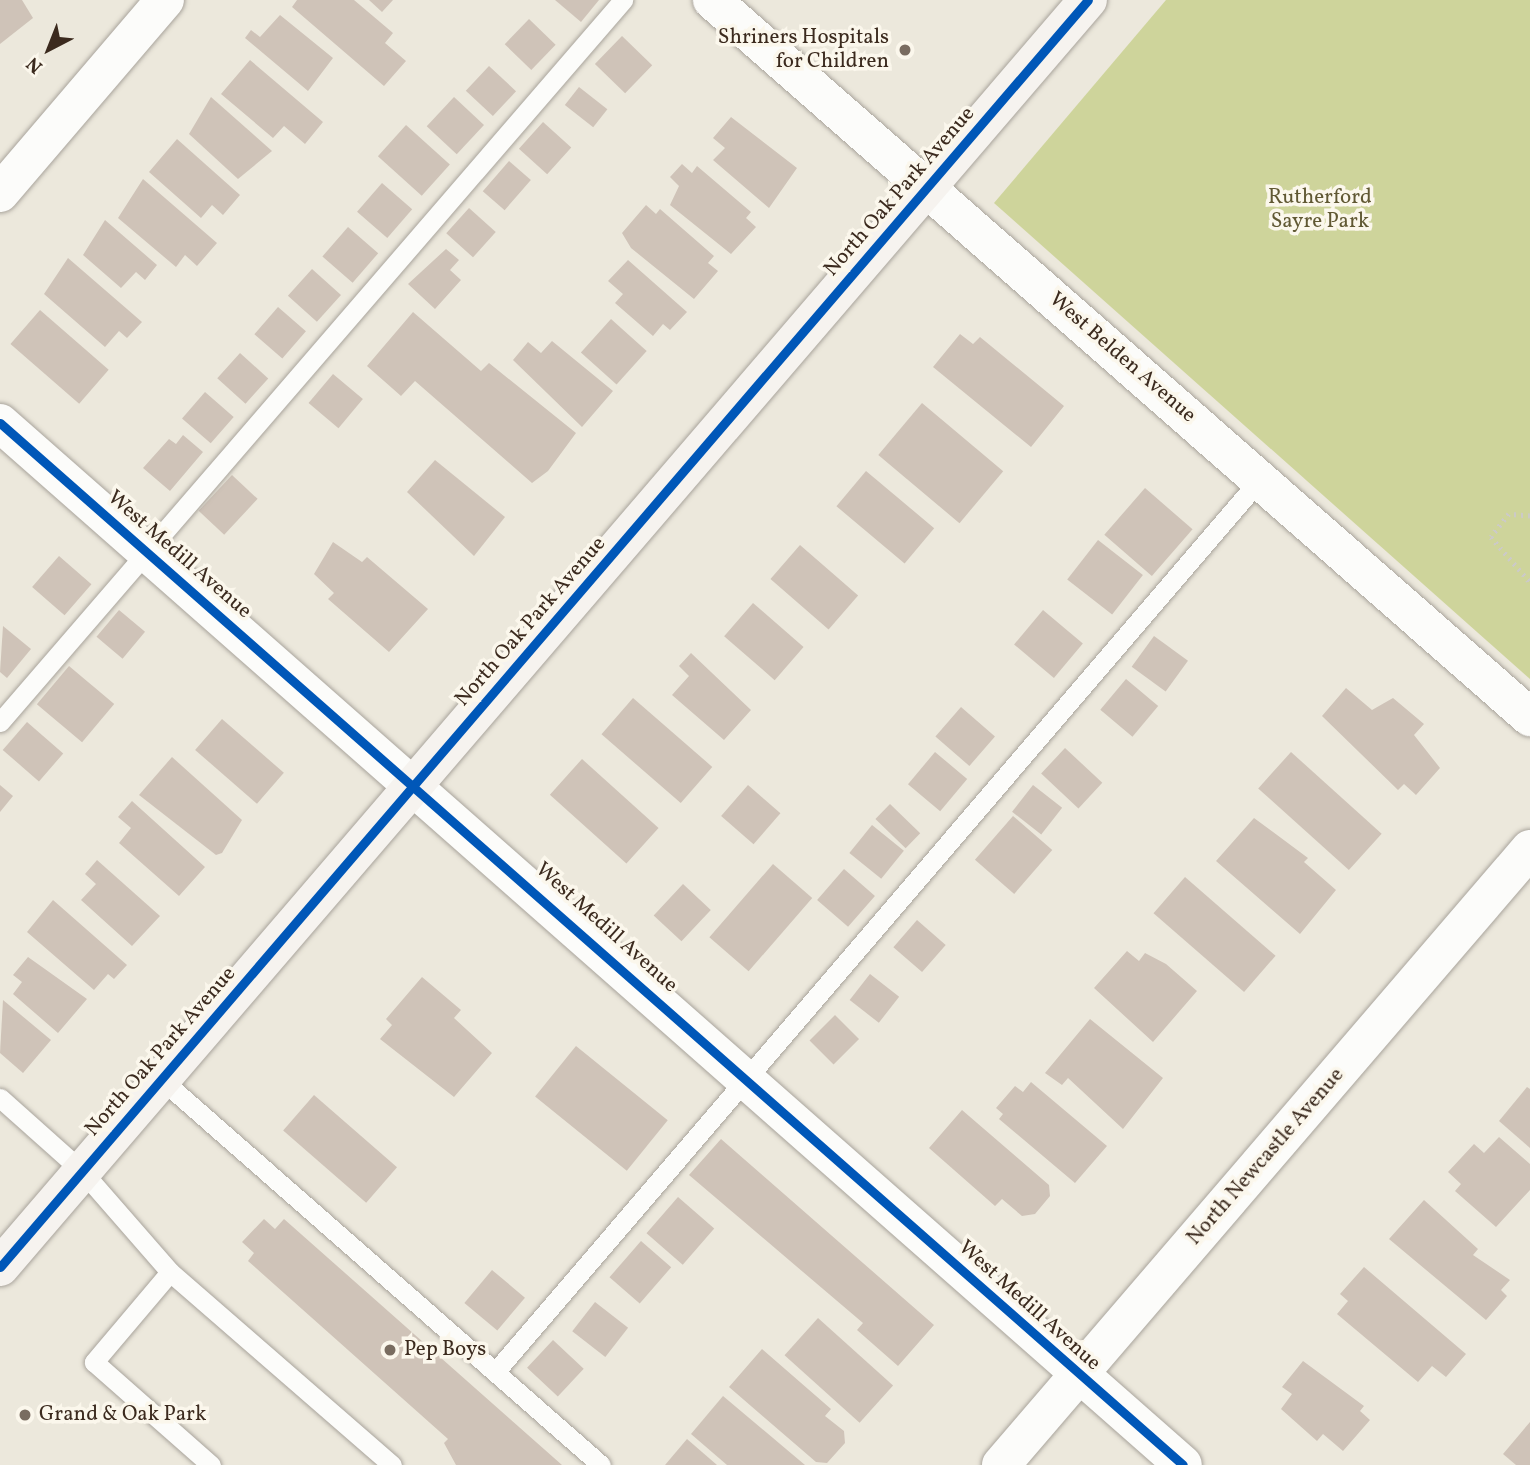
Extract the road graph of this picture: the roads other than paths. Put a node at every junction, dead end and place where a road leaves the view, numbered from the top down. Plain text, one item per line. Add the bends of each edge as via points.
1 (165, 0) edge
2 (623, 0) edge
3 (712, 0) edge
4 (1088, 0) edge
5 (926, 189) junction
6 (0, 193) edge
7 (0, 423) edge
8 (1261, 478) junction
9 (148, 551) junction
10 (1530, 717) edge
11 (0, 722) edge
12 (416, 783) junction
13 (1530, 849) edge
14 (747, 1078) junction
15 (161, 1079) junction
16 (0, 1098) edge
17 (82, 1171) junction
18 (0, 1267) edge
19 (170, 1272) junction
20 (495, 1372) junction
21 (1079, 1374) junction
22 (211, 1465) edge
23 (392, 1465) edge
24 (601, 1465) edge
25 (1001, 1465) edge
26 (1183, 1465) edge

1 - 6 street
2 - 9 lane
3 - 5 street, West Belden Avenue
4 - 5 street, North Oak Park Avenue
5 - 8 street, West Belden Avenue
5 - 12 street, North Oak Park Avenue
7 - 9 street, West Medill Avenue
8 - 10 street, West Belden Avenue
8 - 14 lane
9 - 11 lane
9 - 12 street, West Medill Avenue
12 - 14 street, West Medill Avenue
12 - 15 street, North Oak Park Avenue
13 - 21 street, North Newcastle Avenue
14 - 20 lane
14 - 21 street, West Medill Avenue
15 - 17 street, North Oak Park Avenue
15 - 20 lane
16 - 17 lane
17 - 18 street, North Oak Park Avenue
17 - 19 lane
19 - 22 lane via 94,1362
19 - 23 lane
20 - 24 lane
21 - 25 street, North Newcastle Avenue
21 - 26 street, West Medill Avenue

